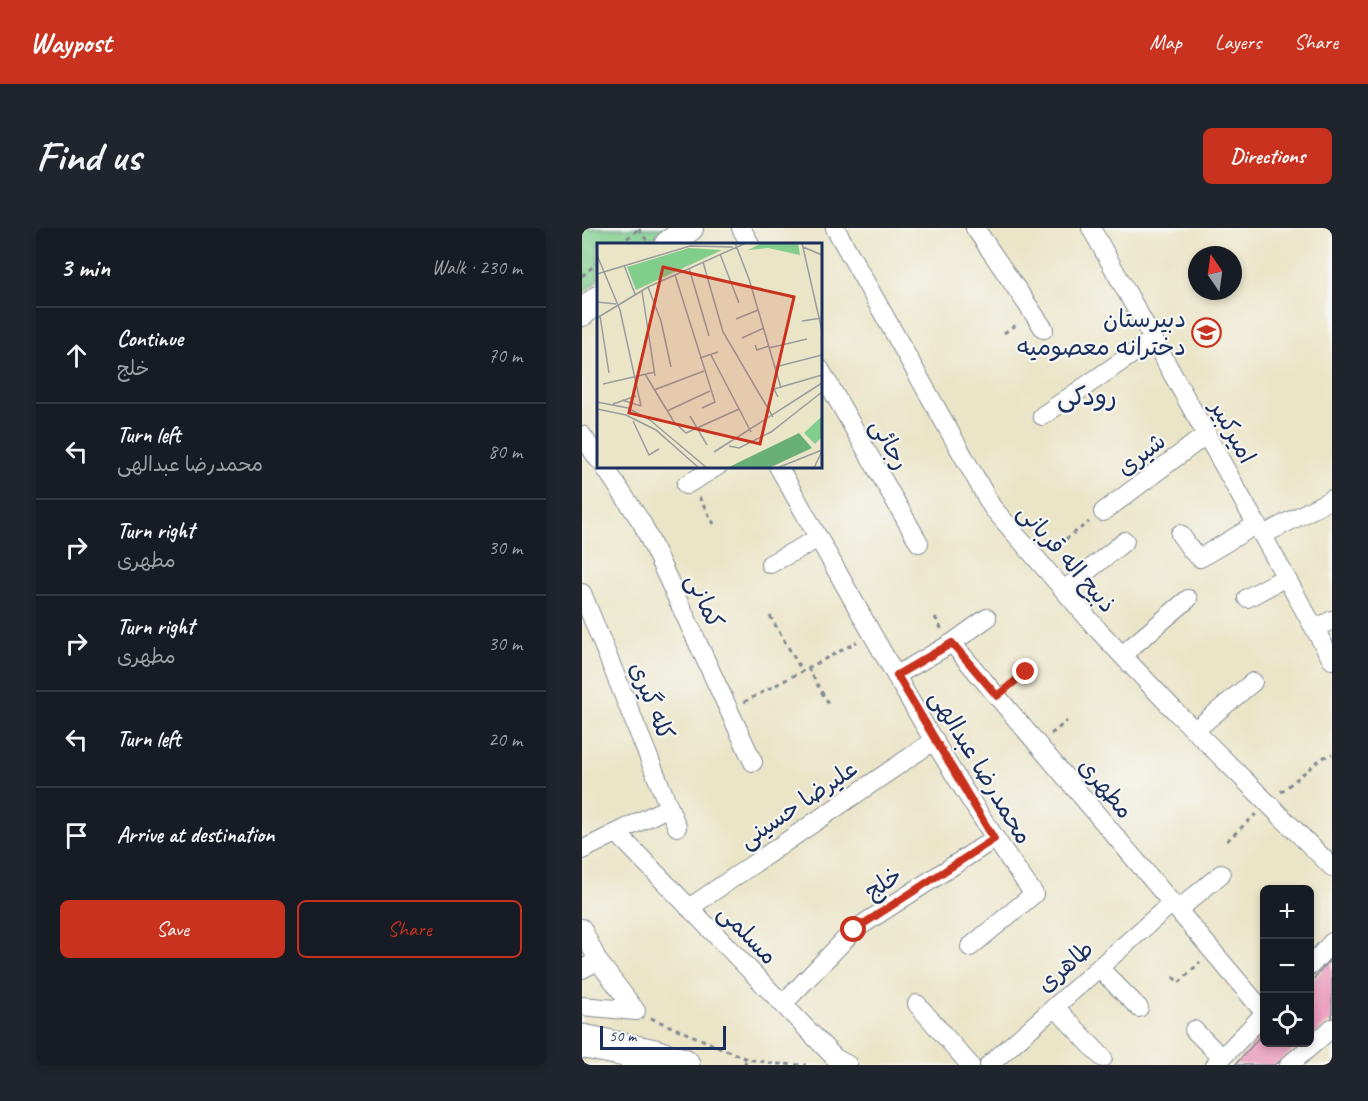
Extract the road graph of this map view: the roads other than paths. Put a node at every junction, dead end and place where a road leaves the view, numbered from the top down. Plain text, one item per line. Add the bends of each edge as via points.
1 (690, 228) edge
2 (741, 228) edge
3 (835, 228) edge
4 (975, 228) edge
5 (1091, 228) edge
6 (669, 243) edge
7 (749, 243) edge
8 (597, 300) edge
9 (582, 313) edge
10 (1044, 329) dead end
11 (1154, 339) junction
12 (822, 373) edge
13 (1042, 416) dead end
14 (1207, 434) junction
15 (582, 435) edge
16 (597, 458) edge
17 (605, 468) edge
18 (714, 468) edge
19 (779, 468) edge
20 (688, 483) road end
21 (1332, 499) edge
22 (1103, 512) road end
23 (1260, 529) junction
24 (1180, 534) dead end
25 (819, 538) junction
26 (1125, 541) dead end
27 (919, 543) dead end
28 (770, 564) dead end
29 (1286, 577) junction
30 (1064, 590) junction
31 (582, 593) edge
32 (1246, 598) dead end
33 (1188, 599) dead end
34 (987, 618) dead end
35 (1332, 620) edge
36 (1315, 629) junction
37 (952, 643) junction
38 (1122, 656) junction
39 (1332, 660) edge
40 (897, 675) junction
41 (1253, 682) dead end
42 (1195, 730) junction
43 (934, 740) junction
44 (753, 762) dead end
45 (669, 807) junction
46 (677, 827) dead end
47 (616, 833) junction
48 (994, 839) junction
49 (582, 850) edge
50 (1332, 867) edge
51 (1221, 874) dead end
52 (1175, 907) junction
53 (689, 908) junction
54 (582, 928) edge
55 (1332, 942) edge
56 (970, 947) dead end
57 (598, 961) junction
58 (1314, 962) edge
59 (1099, 968) junction
60 (582, 969) edge
61 (783, 1004) junction
62 (917, 1004) dead end
63 (582, 1006) edge
64 (1055, 1007) junction
65 (1139, 1008) dead end
66 (1260, 1008) edge
67 (1260, 1017) edge
68 (1332, 1028) edge
69 (1194, 1030) dead end
70 (582, 1041) edge
71 (1103, 1058) dead end
72 (1218, 1062) edge
73 (683, 1065) edge
74 (848, 1065) edge
75 (970, 1065) edge
76 (989, 1065) edge
77 (1289, 1065) edge

1 - 6 street
2 - 7 street
3 - 30 street, ذبیح اله قربانی via 992,507
4 - 10 street
5 - 11 street, امیرکبیر
8 - 9 street
11 - 13 street
11 - 14 street, امیرکبیر
12 - 27 street, رجائی
14 - 22 street, شیری
14 - 23 street, امیرکبیر
15 - 16 street
17 - 44 street, کمانی via 642,523
18 - 20 street
19 - 25 street, محمدرضا عبدالهی
21 - 23 street
23 - 24 street via 1200,558
23 - 29 street, امیرکبیر
25 - 28 street
25 - 40 street, محمدرضا عبدالهی
26 - 30 street
29 - 32 street
29 - 36 street, امیرکبیر
30 - 38 street, ذبیح اله قربانی
31 - 45 street, کله گیری
33 - 38 street
34 - 37 street
35 - 36 street
36 - 39 street, امیرکبیر
37 - 40 street
37 - 52 street, مطهری
38 - 42 street, ذبیح اله قربانی
40 - 43 street, محمدرضا عبدالهی
41 - 42 street
42 - 50 street, ذبیح اله قربانی
43 - 48 street, محمدرضا عبدالهی
43 - 53 street, علیرضا حسینی
45 - 46 street, کله گیری
45 - 47 street
47 - 49 street
47 - 53 street, مسلمی
48 - 56 street, محمدرضا عبدالهی via 1034,894
48 - 61 street, خلج via 854,930
51 - 52 street, طاهری
52 - 59 street, طاهری
52 - 66 street, مطهری
53 - 61 street, مسلمی
54 - 57 street
55 - 58 street
57 - 60 street
57 - 63 street via 636,1011
59 - 64 street, طاهری
59 - 65 street
61 - 74 street, مسلمی via 835,1058
62 - 75 street
64 - 71 street
64 - 76 street, طاهری
67 - 72 street
68 - 77 street
69 - 72 street
70 - 73 highway

